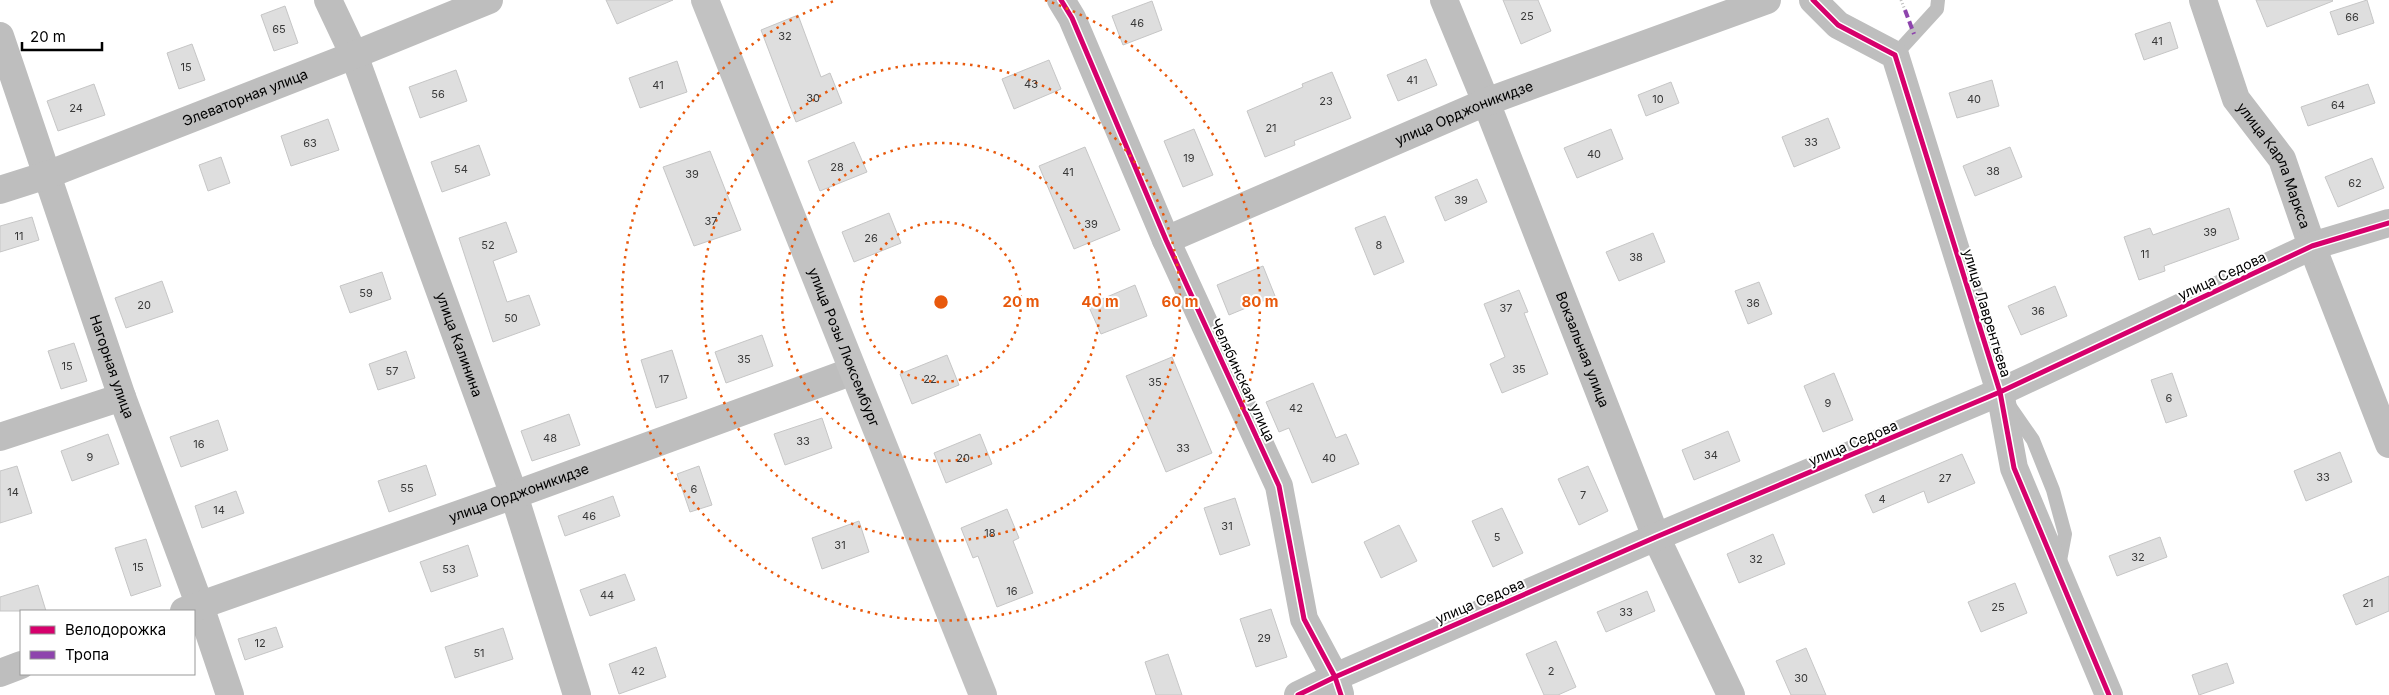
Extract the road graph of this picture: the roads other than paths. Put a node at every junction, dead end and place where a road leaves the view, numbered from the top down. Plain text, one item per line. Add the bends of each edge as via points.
1 (328, 0) edge
2 (489, 0) edge
3 (705, 0) edge
4 (1061, 0) edge
5 (1444, 0) edge
6 (1767, 0) edge
7 (1813, 0) edge
8 (1938, 0) edge
9 (2203, 0) edge
10 (0, 36) edge
11 (354, 55) junction
12 (1894, 55) junction
13 (1486, 102) junction
14 (46, 175) junction
15 (0, 190) edge
16 (2389, 223) edge
17 (1166, 240) junction
18 (2312, 246) junction
19 (853, 371) junction
20 (2000, 392) junction
21 (122, 397) junction
22 (0, 437) edge
23 (2389, 444) edge
24 (514, 495) junction
25 (1656, 538) junction
26 (192, 609) edge
27 (195, 616) edge
28 (20, 666) edge
29 (0, 673) edge
30 (1338, 686) edge
31 (230, 695) edge
32 (577, 695) edge
33 (983, 695) edge
34 (1298, 695) edge
35 (1731, 695) edge
36 (2109, 695) edge

1 - 11 street, улица Калинина
2 - 11 street, Элеваторная улица
3 - 19 street, улица Розы Люксембург
4 - 17 street, Челябинская улица via 1072,18
5 - 13 street, Вокзальная улица
6 - 13 street, улица Орджоникидзе
7 - 12 street via 1838,25
8 - 12 lane via 1937,9
9 - 18 street, улица Карла Маркса via 2236,98 2282,159
10 - 14 street, Нагорная улица
11 - 14 street, Элеваторная улица
11 - 24 street, улица Калинина
12 - 20 street, улица Лаврентьева
13 - 17 street, улица Орджоникидзе
13 - 25 street, Вокзальная улица
14 - 15 street, Элеваторная улица
14 - 21 street, Нагорная улица
16 - 18 street, улица Седова
17 - 30 street, Челябинская улица via 1279,486 1304,619
18 - 20 street, улица Седова
18 - 23 street, улица Карла Маркса
19 - 24 street, улица Орджоникидзе
19 - 33 street, улица Розы Люксембург
20 - 25 street, улица Седова
20 - 36 street, улица Лаврентьева via 2014,468
21 - 22 street
21 - 26 street, Нагорная улица
24 - 26 street, улица Орджоникидзе
24 - 32 street, улица Калинина
25 - 30 street, улица Седова
25 - 35 street, Вокзальная улица
27 - 31 street, Нагорная улица
28 - 29 street
30 - 34 street, улица Седова

